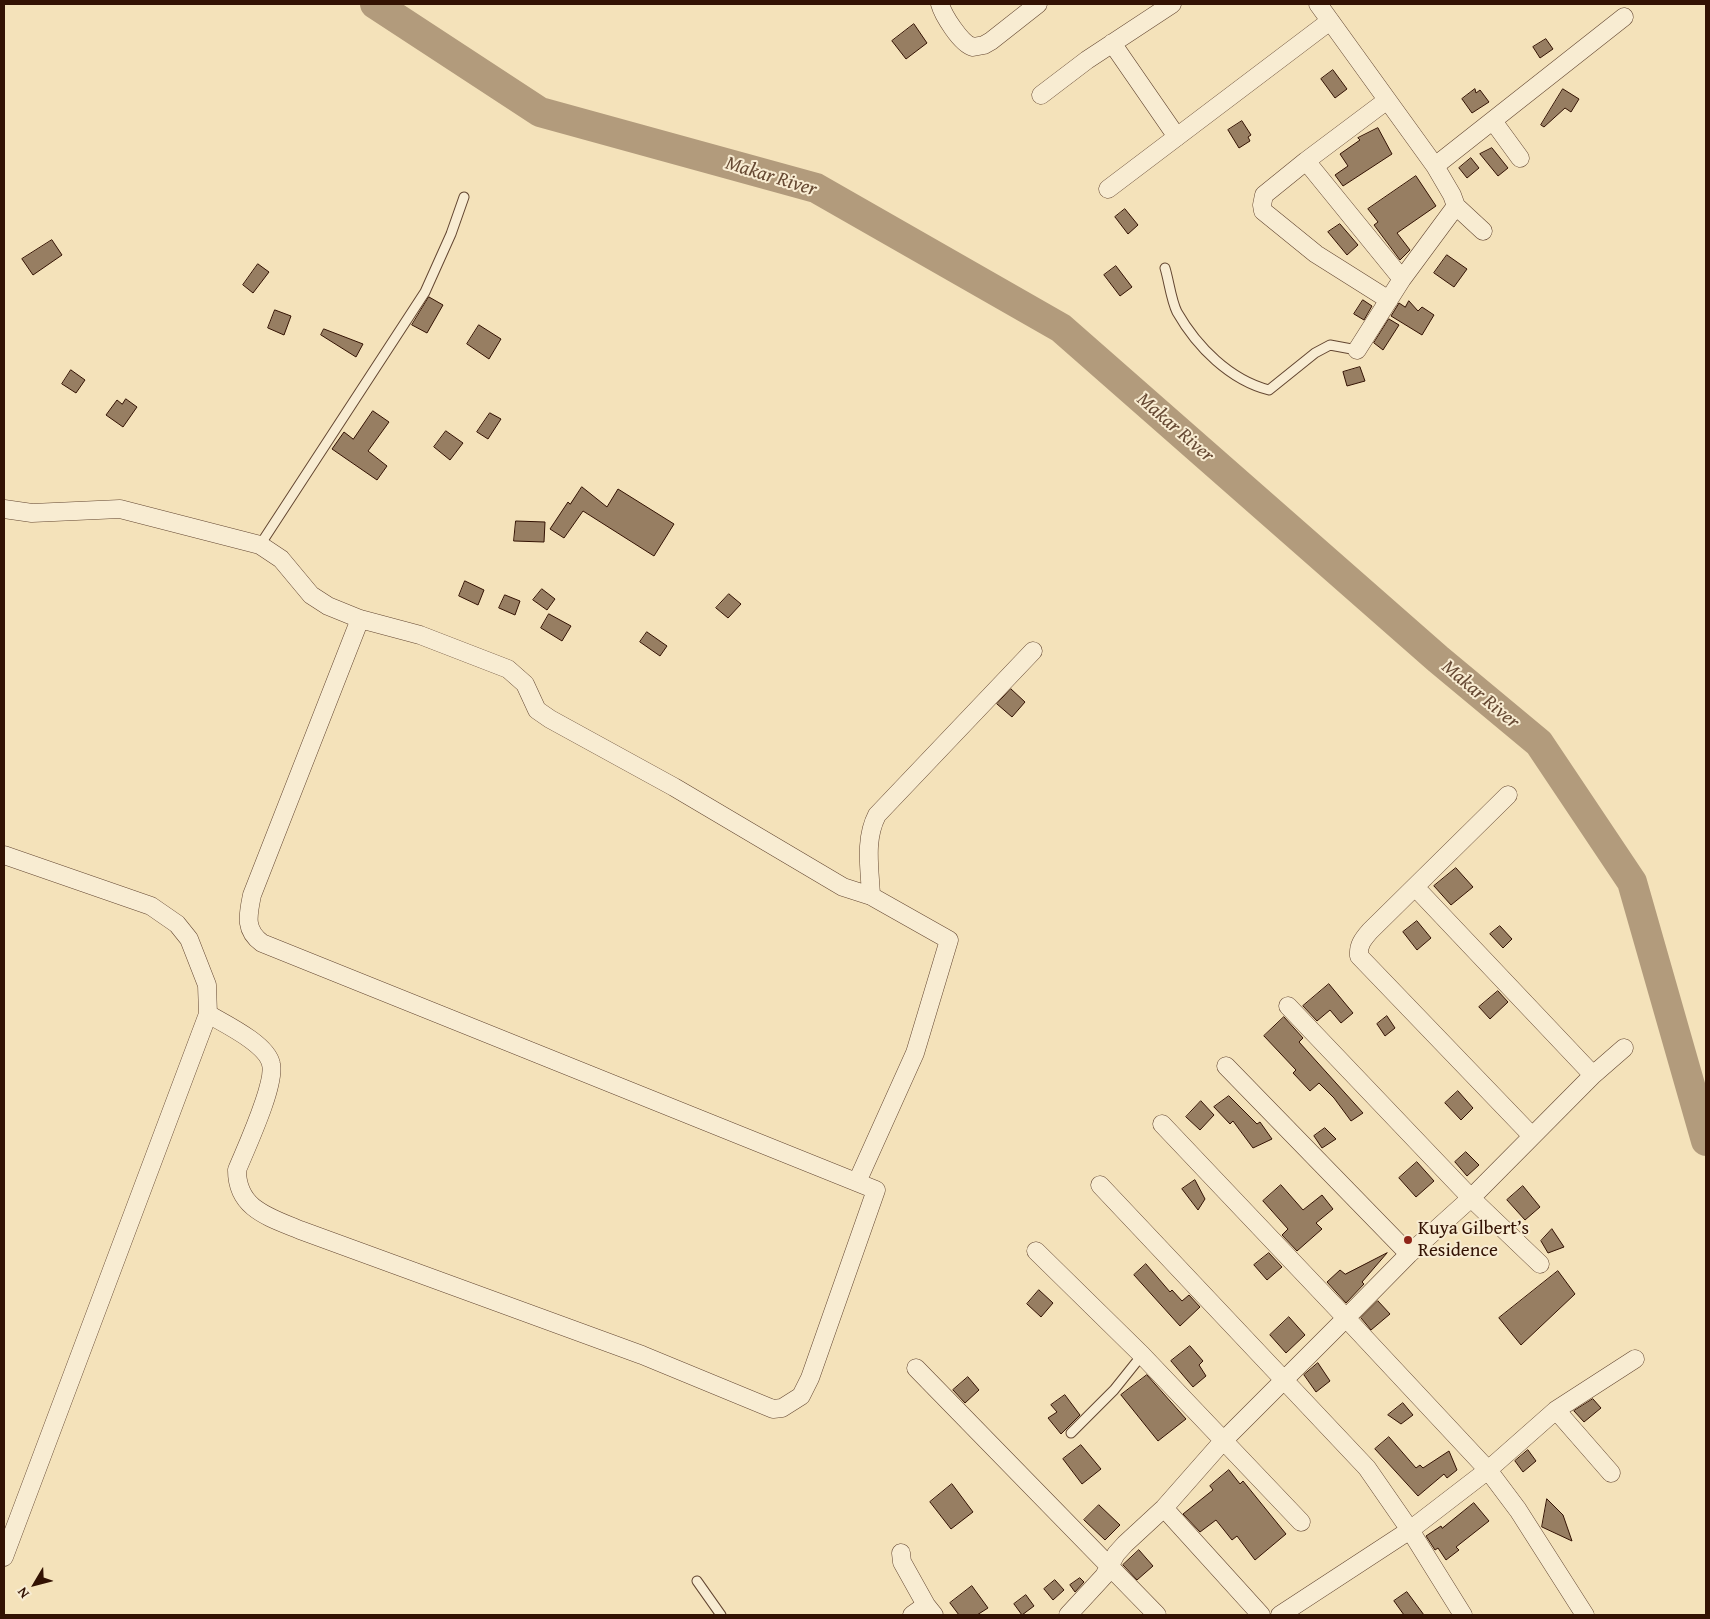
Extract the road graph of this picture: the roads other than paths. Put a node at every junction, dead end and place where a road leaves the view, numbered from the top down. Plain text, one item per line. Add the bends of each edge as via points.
1 (940, 4) edge
2 (1038, 4) edge
3 (1172, 4) edge
4 (1318, 4) edge
5 (1624, 17) dead end
6 (1330, 20) junction
7 (1112, 43) junction
8 (1041, 94) dead end
9 (1386, 101) junction
10 (1493, 121) junction
11 (1177, 137) junction
12 (1520, 158) dead end
13 (1306, 161) junction
14 (1435, 166) junction
15 (1108, 189) dead end
16 (464, 197) dead end
17 (1456, 206) junction
18 (1483, 231) dead end
19 (1165, 268) dead end
20 (1402, 279) junction
21 (1389, 300) junction
22 (1358, 350) joint
23 (4, 509) edge
24 (260, 545) junction
25 (360, 619) junction
26 (1034, 652) dead end
27 (1508, 795) dead end
28 (4, 855) edge
29 (1416, 888) junction
30 (871, 896) junction
31 (1288, 1006) dead end
32 (208, 1014) junction
33 (1624, 1048) dead end
34 (1226, 1066) dead end
35 (1593, 1075) junction
36 (1162, 1124) dead end
37 (1532, 1136) junction
38 (857, 1182) junction
39 (1100, 1185) dead end
40 (1471, 1198) junction
41 (1036, 1251) dead end
42 (1409, 1254) junction
43 (1540, 1264) dead end
44 (1346, 1318) junction
45 (1142, 1355) junction
46 (1635, 1359) dead end
47 (916, 1368) dead end
48 (1284, 1378) junction
49 (1556, 1410) junction
50 (1071, 1433) dead end
51 (1224, 1441) junction
52 (1488, 1470) junction
53 (1611, 1472) dead end
54 (1164, 1508) junction
55 (1301, 1522) dead end
56 (1410, 1530) junction
57 (901, 1553) dead end
58 (4, 1557) edge
59 (1110, 1566) junction
60 (697, 1581) dead end
61 (931, 1610) edge
62 (721, 1615) edge
63 (912, 1615) edge
64 (1068, 1615) edge
65 (1157, 1615) edge
66 (1261, 1615) edge
67 (1280, 1615) edge
68 (1463, 1615) edge
69 (1585, 1615) edge

1 - 2 street via 942,12 973,48 984,46
3 - 7 street
4 - 6 street
5 - 10 street
6 - 9 street
6 - 11 street
7 - 8 street
7 - 11 street
9 - 13 street
9 - 14 street
10 - 12 street
10 - 14 street
11 - 15 street
13 - 20 street
13 - 21 street via 1264,195 1263,211 1316,254
14 - 17 street
16 - 24 lane via 452,234 425,292
17 - 18 street
17 - 20 street
19 - 22 lane via 1177,311 1192,332 1214,360 1255,387 1269,390 1330,345
20 - 21 street
21 - 22 street
23 - 24 street via 32,513 120,508
24 - 25 street via 281,559 311,595
25 - 30 street via 420,635 508,668 525,684 537,710 550,719 674,787 843,887
25 - 38 street via 252,895 248,925 256,939
26 - 30 street via 877,815 868,841
27 - 29 street
28 - 32 street via 151,906 178,924 189,939 207,985
29 - 35 street
29 - 37 street via 1360,944 1360,956
30 - 38 street via 949,940 915,1053
31 - 40 street
32 - 38 street via 261,1049 271,1063 270,1082 237,1170 237,1185 257,1211 300,1230 649,1358 773,1409 782,1408 801,1396 810,1378 876,1190
32 - 58 street
33 - 35 street
34 - 42 street
35 - 37 street
36 - 44 street
37 - 40 street
39 - 48 street
40 - 42 street
40 - 43 street
41 - 45 street
42 - 44 street
44 - 48 street
44 - 52 street
45 - 50 lane via 1114,1390
45 - 51 street
46 - 49 street
47 - 59 street
48 - 51 street
48 - 56 street via 1367,1468
49 - 52 street
49 - 53 street
51 - 54 street
51 - 55 street
52 - 56 street
52 - 69 street via 1518,1510
54 - 59 street via 1125,1544
54 - 66 street
56 - 67 street
56 - 68 street
57 - 61 street via 902,1562
59 - 64 street
59 - 65 street
60 - 62 lane
61 - 63 street

